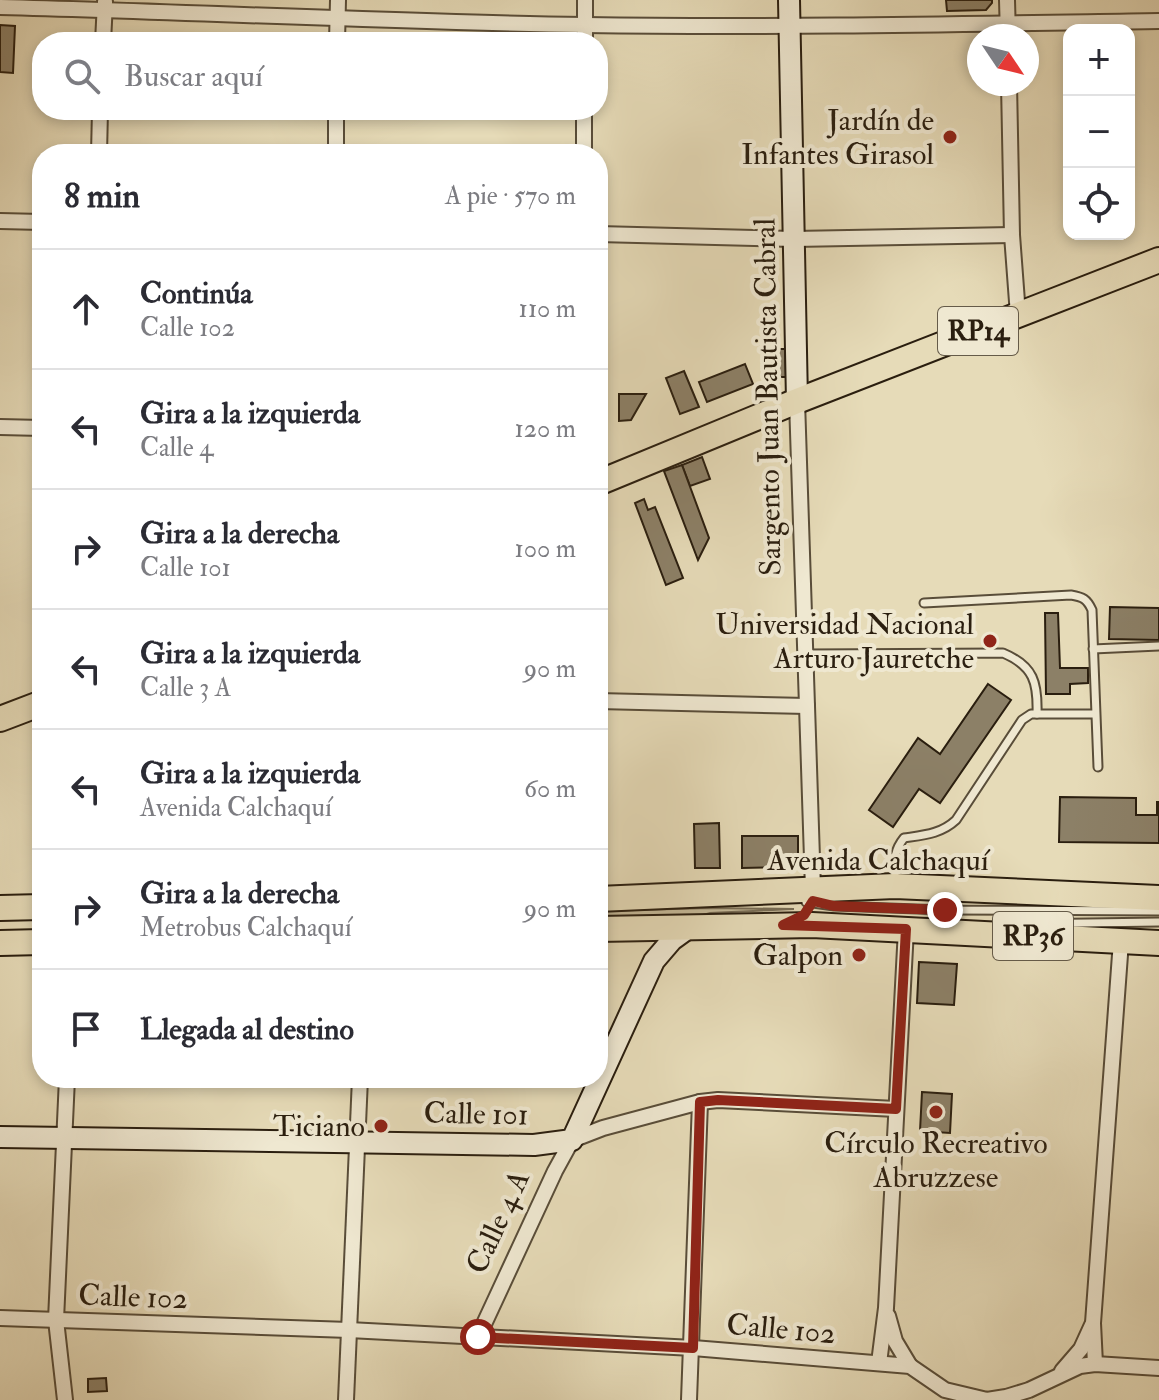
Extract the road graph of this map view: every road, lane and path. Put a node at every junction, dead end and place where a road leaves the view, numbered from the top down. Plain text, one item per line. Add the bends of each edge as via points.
1 (338, 0) edge
2 (585, 0) edge
3 (789, 0) edge
4 (1007, 0) edge
5 (105, 5) edge
6 (0, 7) edge
7 (338, 20) junction
8 (1159, 21) edge
9 (1008, 24) edge
10 (585, 25) junction
11 (790, 27) junction
12 (1039, 28) edge
13 (967, 29) edge
14 (104, 32) edge
15 (337, 32) edge
16 (585, 32) edge
17 (1009, 96) edge
18 (100, 120) edge
19 (336, 120) edge
20 (584, 120) edge
21 (99, 144) edge
22 (336, 144) edge
23 (584, 144) edge
24 (0, 221) edge
25 (32, 222) edge
26 (608, 234) edge
27 (1012, 235) junction
28 (794, 239) junction
29 (1159, 260) edge
30 (1018, 315) junction
31 (797, 401) junction
32 (0, 427) edge
33 (32, 428) edge
34 (608, 479) edge
35 (924, 603) dead end
36 (1159, 646) edge
37 (1093, 649) junction
38 (805, 654) junction
39 (608, 701) edge
40 (807, 706) junction
41 (32, 707) edge
42 (1037, 714) junction
43 (1095, 714) junction
44 (0, 719) edge
45 (1098, 767) dead end
46 (895, 886) junction
47 (808, 897) junction
48 (1159, 898) edge
49 (608, 899) edge
50 (639, 899) junction
51 (707, 904) dead end
52 (32, 907) edge
53 (0, 908) edge
54 (1159, 911) edge
55 (1159, 922) edge
56 (998, 924) dead end
57 (783, 925) junction
58 (983, 925) dead end
59 (690, 927) junction
60 (608, 929) edge
61 (906, 929) junction
62 (1121, 941) junction
63 (32, 942) edge
64 (0, 943) edge
65 (1159, 943) edge
66 (608, 1061) edge
67 (67, 1088) edge
68 (360, 1088) edge
69 (596, 1088) edge
70 (700, 1102) junction
71 (896, 1109) junction
72 (0, 1137) edge
73 (65, 1137) junction
74 (572, 1140) junction
75 (358, 1142) junction
76 (886, 1308) junction
77 (0, 1318) edge
78 (56, 1320) junction
79 (1093, 1323) junction
80 (349, 1330) junction
81 (478, 1337) junction
82 (693, 1348) junction
83 (879, 1363) junction
84 (1095, 1364) junction
85 (910, 1366) junction
86 (1159, 1368) edge
87 (1059, 1374) junction
88 (65, 1400) edge
89 (346, 1400) edge
90 (689, 1400) edge
91 (987, 1400) edge

1 - 7 street
2 - 10 street
3 - 11 street, Sargento Juan Bautista Cabral
4 - 9 street
5 - 6 street
5 - 7 street
5 - 14 street
7 - 10 street
7 - 15 street
8 - 12 street
10 - 11 street
10 - 16 street
11 - 13 street
11 - 28 street, Sargento Juan Bautista Cabral
17 - 27 street
18 - 21 street
19 - 22 street
20 - 23 street
24 - 25 street
26 - 28 street
27 - 28 street
27 - 30 street
28 - 31 street, Sargento Juan Bautista Cabral
29 - 30 main road, RP14
30 - 31 main road, RP14
31 - 34 main road, RP14
31 - 38 street, Sargento Juan Bautista Cabral
32 - 33 street
35 - 37 lane via 1083,597 1092,610
36 - 37 lane
37 - 43 lane
38 - 40 street, Sargento Juan Bautista Cabral
38 - 42 lane via 1003,653 1032,675
39 - 40 street
40 - 47 street, Sargento Juan Bautista Cabral
41 - 44 main road
42 - 43 lane
42 - 46 lane via 1022,720 956,820 946,829 904,838 894,854
43 - 45 lane
46 - 47 main road, Avenida Calchaquí / RP36
46 - 48 main road, Avenida Calchaquí / RP36
47 - 50 main road, Avenida Calchaquí / RP36
47 - 54 lane via 834,906
47 - 57 main road via 804,915
49 - 50 main road, Avenida Calchaquí / RP36
50 - 51 lane
52 - 53 main road
55 - 56 lane
57 - 59 main road, RP36
57 - 61 main road, RP36
58 - 61 lane
59 - 60 main road, RP36
59 - 66 street, Calle 4 A via 654,961
61 - 62 main road, RP36
61 - 71 street
62 - 65 main road, RP36
62 - 79 street
63 - 64 main road
67 - 73 street
68 - 75 street
69 - 74 street, Calle 4 A
70 - 71 street, Calle 101
70 - 74 street, Calle 101
70 - 82 street
71 - 76 street
72 - 73 street, Calle 101
73 - 75 street, Calle 101
73 - 78 street
74 - 75 street, Calle 101 via 534,1145
74 - 81 street, Calle 4 A
75 - 80 street
76 - 83 street
76 - 85 street via 895,1341
77 - 78 street, Calle 102
78 - 80 street, Calle 102
78 - 88 street
79 - 84 street
79 - 87 street via 1081,1349
80 - 81 street, Calle 102
80 - 89 street
81 - 82 street, Calle 102
82 - 83 street, Calle 102
82 - 90 street
83 - 85 street, Calle 102
84 - 86 street, Calle 102
84 - 87 street, Calle 102
85 - 91 street, Calle 102 via 945,1390
87 - 91 street, Calle 102 via 1029,1390

